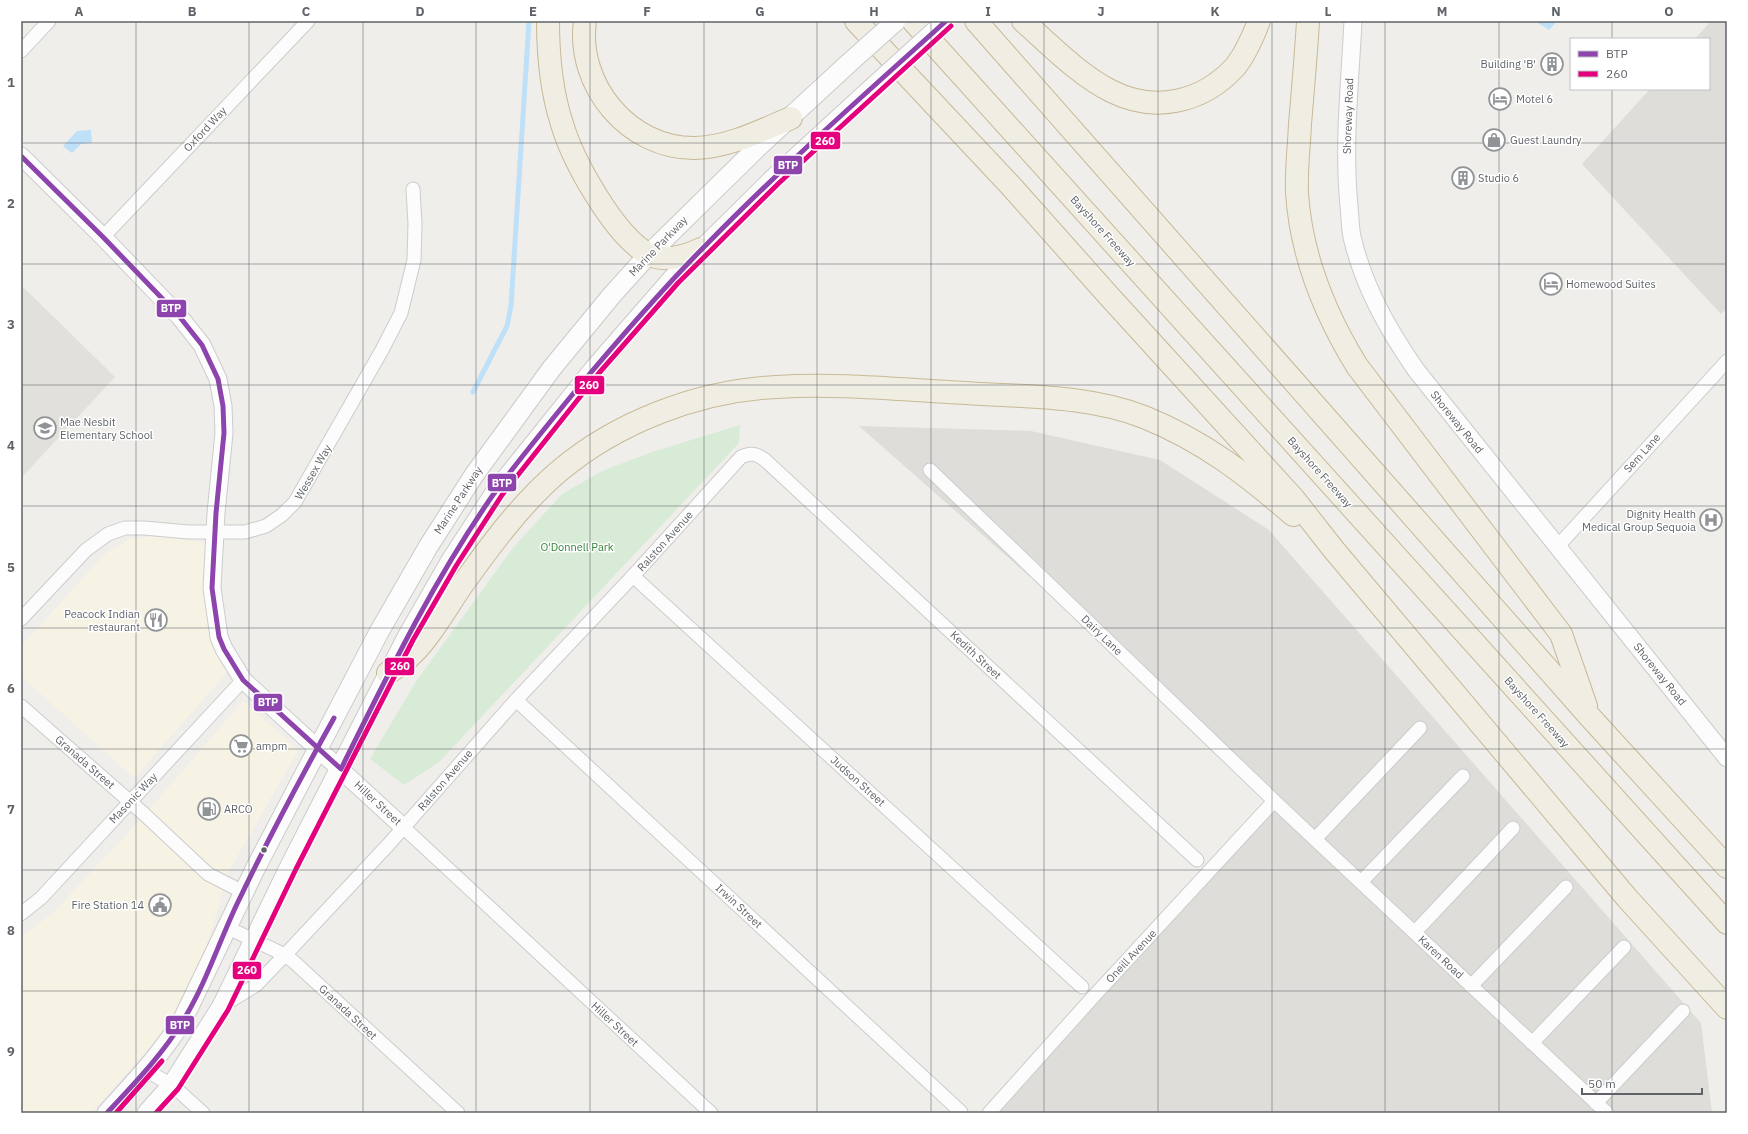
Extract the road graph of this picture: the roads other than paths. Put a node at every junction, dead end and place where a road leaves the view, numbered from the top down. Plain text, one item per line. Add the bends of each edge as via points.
1 (49, 21) edge
2 (308, 21) edge
3 (548, 21) edge
4 (585, 21) edge
5 (856, 21) edge
6 (896, 21) edge
7 (913, 21) edge
8 (946, 21) edge
9 (976, 21) edge
10 (1023, 21) edge
11 (1308, 21) edge
12 (1353, 21) edge
13 (1255, 26) edge
14 (21, 51) edge
15 (790, 118) junction
16 (23, 161) edge
17 (413, 189) dead end
18 (103, 237) junction
19 (701, 249) junction
20 (649, 254) junction
21 (1727, 361) edge
22 (752, 454) joint
23 (930, 470) dead end
24 (214, 533) junction
25 (1558, 546) junction
26 (1334, 550) junction
27 (633, 576) junction
28 (21, 619) edge
29 (388, 674) junction
30 (243, 680) junction
31 (516, 700) junction
32 (21, 706) edge
33 (1590, 717) junction
34 (1420, 728) dead end
35 (317, 749) junction
36 (1727, 758) edge
37 (340, 769) junction
38 (1463, 776) dead end
39 (1274, 801) junction
40 (130, 802) junction
41 (403, 827) junction
42 (1513, 828) dead end
43 (1315, 839) junction
44 (1197, 860) dead end
45 (1727, 867) edge
46 (1361, 882) junction
47 (1566, 887) dead end
48 (243, 892) junction
49 (1627, 898) junction
50 (21, 914) edge
51 (1727, 923) edge
52 (226, 927) junction
53 (1415, 932) junction
54 (254, 940) junction
55 (1624, 947) dead end
56 (285, 955) junction
57 (1471, 986) junction
58 (1082, 987) dead end
59 (1727, 995) edge
60 (222, 1006) junction
61 (1727, 1008) edge
62 (1683, 1011) dead end
63 (1532, 1043) junction
64 (145, 1070) junction
65 (172, 1085) junction
66 (1596, 1103) junction
67 (961, 1112) edge
68 (107, 1113) edge
69 (147, 1113) edge
70 (203, 1113) edge
71 (458, 1113) edge
72 (711, 1113) edge
73 (989, 1113) edge
74 (1607, 1113) edge

1 - 14 street
2 - 18 street, Oxford Way
3 - 20 highway via 550,73 562,124 572,151 596,195 611,216 628,237
4 - 15 highway via 585,52 590,74 599,92 629,126 648,138 694,148 719,146
5 - 26 highway via 1010,186 1294,499
6 - 15 main road, Marine Parkway, bridge
7 - 51 highway, Bayshore Freeway
8 - 19 main road, bridge via 774,178
9 - 33 highway
10 - 13 highway via 1064,57 1110,91 1131,100 1153,103 1175,102 1200,94 1220,81 1236,65
11 - 33 highway via 1297,193 1306,246 1322,297 1342,343 1357,366 1561,634
12 - 25 street, Shoreway Road via 1347,184 1352,236 1369,289 1390,332 1416,370
15 - 20 main road, Marine Parkway
16 - 18 street, Hiller Street
17 - 24 street, Wessex Way via 414,260 401,313 299,496 282,515 266,526 245,532
18 - 24 street, Hiller Street via 179,316 202,344 218,379 224,433
19 - 20 highway via 687,256 674,258
19 - 29 main road via 620,338 496,491 432,592
20 - 35 main road, Marine Parkway via 532,393 474,475 404,587
21 - 25 street, Sem Lane
22 - 27 street, Ralston Avenue via 741,457
22 - 44 street, Kedith Street via 765,460
23 - 39 street, Dairy Lane
24 - 28 street, Wessex Way via 125,528 108,534 86,550
24 - 30 street, Hiller Street via 212,588 219,637
25 - 36 street, Shoreway Road
26 - 29 highway via 1245,474 1219,456 1168,428 1118,409 1094,403 1039,398 836,386 745,390 682,404 650,416 617,432 558,472 487,551 411,656
26 - 49 highway
27 - 31 street, Ralston Avenue
27 - 58 street, Judson Street
29 - 37 main road
30 - 35 street, Hiller Street
30 - 40 street, Masonic Way
31 - 41 street, Ralston Avenue
31 - 67 street, Irwin Street
32 - 40 street, Granada Street
33 - 45 highway
34 - 43 street
35 - 37 street, Hiller Street
35 - 48 main road, Marine Parkway
37 - 41 street, Hiller Street
37 - 54 main road
38 - 46 street
39 - 43 street, Karen Road
39 - 73 street, Oneill Avenue
40 - 48 street, Granada Street via 208,874
40 - 50 street, Masonic Way via 41,898
41 - 56 street, Ralston Avenue
41 - 72 street, Hiller Street
42 - 53 street
43 - 46 street, Karen Road
46 - 53 street, Karen Road
47 - 57 street
48 - 52 main road, Marine Parkway
49 - 59 highway via 1698,962
49 - 61 highway
52 - 54 street, Granada Street
52 - 64 main road, Marine Parkway via 183,1020
53 - 57 street, Karen Road
54 - 56 street, Granada Street
54 - 60 main road
55 - 63 street
56 - 60 street, Ralston Avenue via 256,985
56 - 71 street, Granada Street
57 - 63 street, Karen Road
60 - 65 main road, Ralston Avenue
62 - 66 street
63 - 66 street, Karen Road
64 - 65 street
64 - 68 main road
65 - 69 main road, Ralston Avenue
65 - 70 street
66 - 74 street, Karen Road

